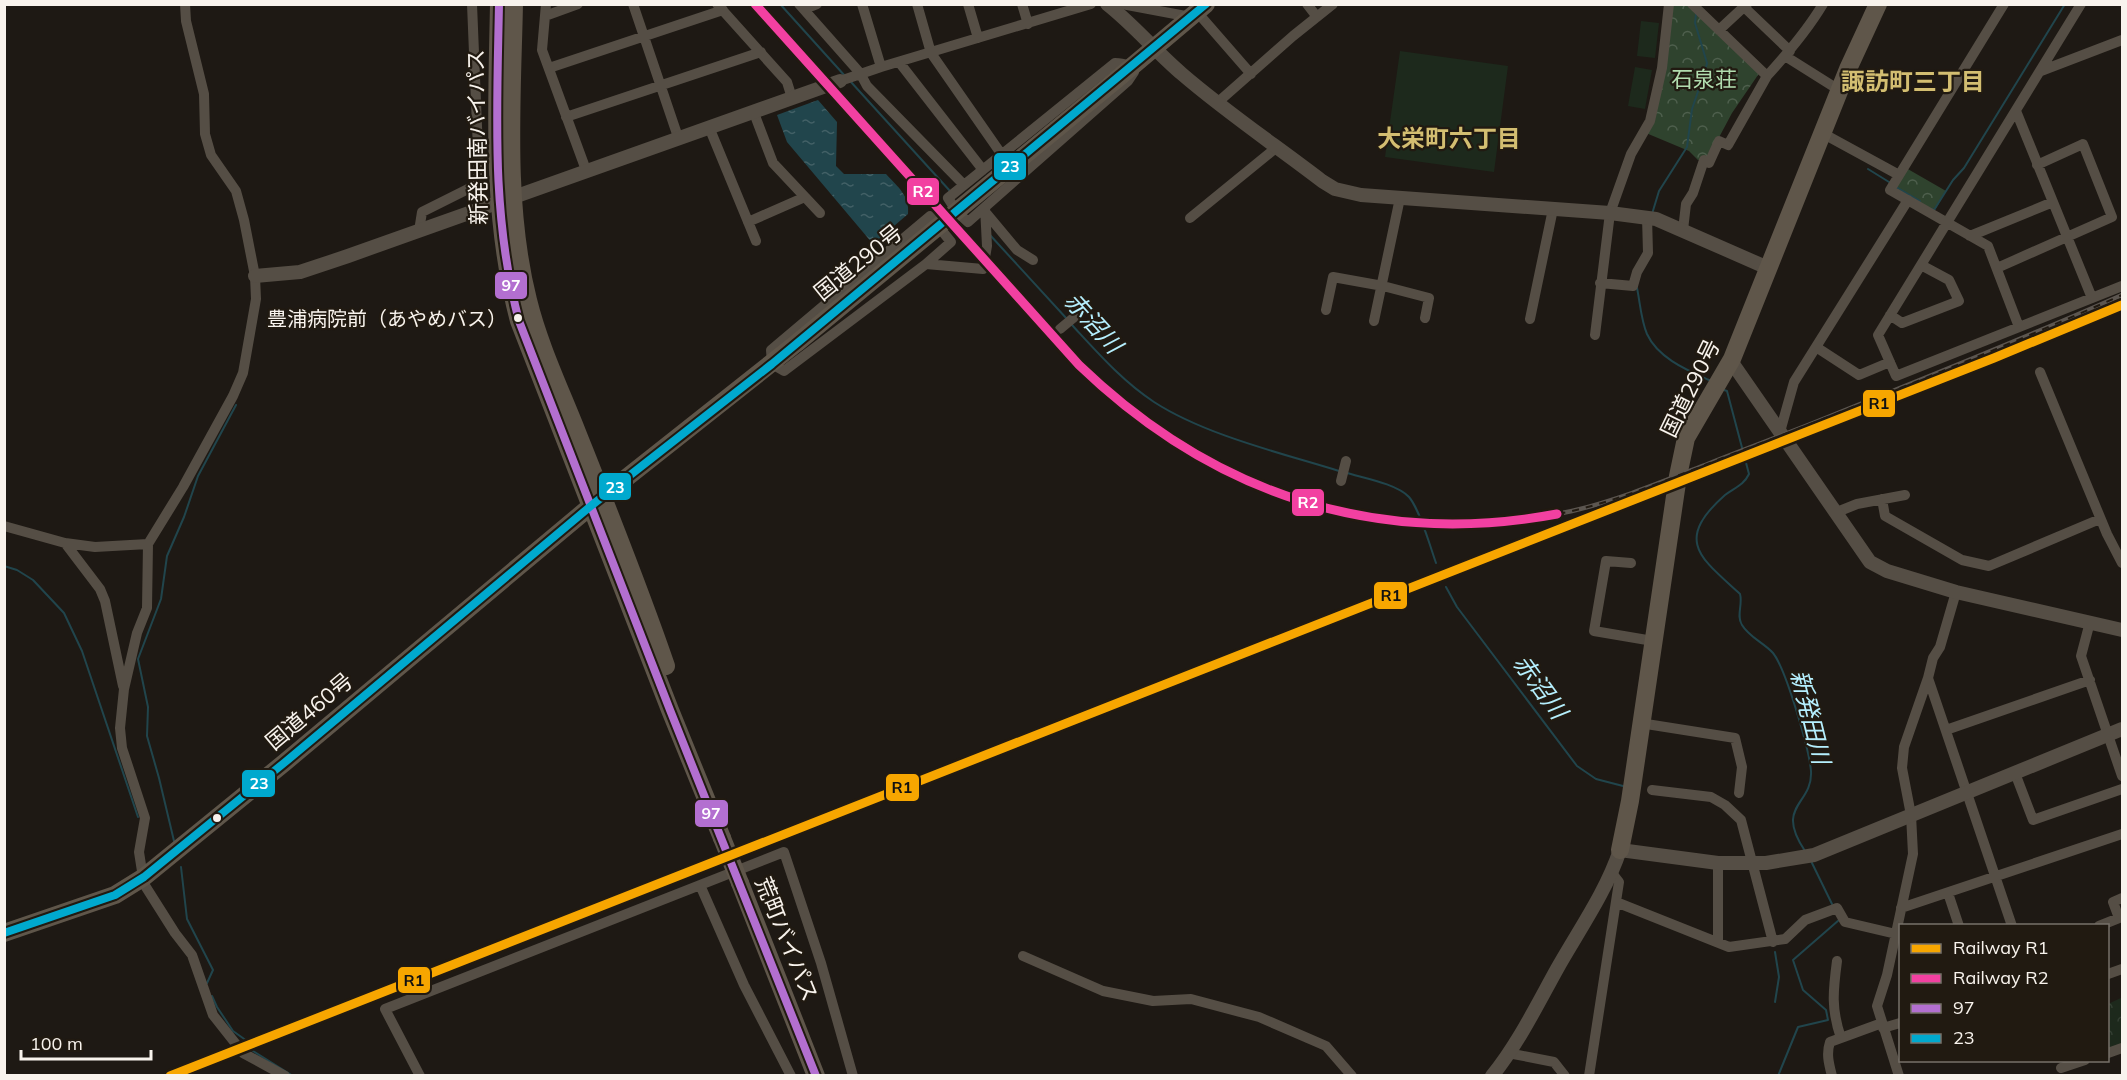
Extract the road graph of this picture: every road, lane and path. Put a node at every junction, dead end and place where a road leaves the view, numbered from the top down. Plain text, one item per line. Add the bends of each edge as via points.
1 (185, 4) edge
2 (472, 4) edge
3 (499, 4) edge
4 (514, 4) edge
5 (578, 4) edge
6 (633, 4) edge
7 (862, 4) edge
8 (917, 4) edge
9 (968, 4) edge
10 (1022, 4) edge
11 (1090, 4) edge
12 (1107, 4) edge
13 (1122, 4) edge
14 (1307, 4) edge
15 (1333, 4) edge
16 (1669, 4) edge
17 (1823, 4) edge
18 (1878, 4) edge
19 (2004, 4) edge
20 (2082, 4) edge
21 (808, 6) edge
22 (1745, 6) edge
23 (720, 8) edge
24 (1696, 8) edge
25 (545, 10) edge
26 (1198, 11) edge
27 (1317, 17) junction
28 (1028, 24) junction
29 (1719, 30) junction
30 (644, 37) junction
31 (978, 38) junction
32 (2122, 40) edge
33 (1154, 49) junction
34 (760, 52) junction
35 (931, 53) junction
36 (1788, 54) junction
37 (899, 62) junction
38 (880, 67) junction
39 (549, 68) junction
40 (2041, 71) junction
41 (1124, 73) junction
42 (860, 74) junction
43 (1251, 74) junction
44 (1767, 76) junction
45 (840, 81) joint
46 (660, 86) junction
47 (1839, 90) junction
48 (792, 98) junction
49 (1217, 103) junction
50 (2016, 111) junction
51 (754, 113) junction
52 (566, 117) junction
53 (709, 127) junction
54 (1822, 133) junction
55 (678, 137) junction
56 (1277, 147) junction
57 (1002, 155) junction
58 (2037, 165) junction
59 (586, 170) junction
60 (983, 170) junction
61 (1899, 175) junction
62 (964, 185) junction
63 (805, 197) junction
64 (1400, 198) junction
65 (506, 199) junction
66 (1908, 200) junction
67 (2053, 202) junction
68 (1553, 209) junction
69 (986, 210) junction
70 (820, 213) dead end
71 (1610, 213) junction
72 (1190, 218) dead end
73 (1651, 218) junction
74 (748, 222) junction
75 (1947, 222) junction
76 (1683, 230) junction
77 (419, 231) junction
78 (1970, 236) junction
79 (2067, 238) junction
80 (756, 241) dead end
81 (1033, 260) dead end
82 (926, 264) junction
83 (1921, 265) junction
84 (1768, 268) junction
85 (1996, 268) junction
86 (255, 276) junction
87 (1600, 283) junction
88 (1383, 286) junction
89 (2122, 286) edge
90 (2092, 298) junction
91 (1326, 310) dead end
92 (1078, 314) dead end
93 (1890, 315) junction
94 (1425, 318) dead end
95 (1530, 319) dead end
96 (1374, 321) dead end
97 (2019, 327) junction
98 (1060, 329) dead end
99 (1595, 335) dead end
100 (1816, 347) junction
101 (1732, 359) junction
102 (1890, 362) junction
103 (772, 364) junction
104 (2040, 372) dead end
105 (1780, 432) junction
106 (1346, 461) dead end
107 (1341, 481) dead end
108 (1905, 495) dead end
109 (1882, 500) junction
110 (597, 501) junction
111 (1837, 512) junction
112 (2100, 519) junction
113 (4, 526) edge
114 (65, 543) junction
115 (148, 544) junction
116 (1631, 563) dead end
117 (2122, 563) edge
118 (1956, 592) junction
119 (2090, 622) junction
120 (2122, 630) edge
121 (1653, 641) junction
122 (1928, 678) junction
123 (2090, 680) junction
124 (124, 689) junction
125 (1640, 723) junction
126 (2122, 729) edge
127 (1946, 730) junction
128 (2108, 735) junction
129 (2015, 773) junction
130 (2122, 776) edge
131 (2122, 789) edge
132 (1652, 790) dead end
133 (1967, 792) junction
134 (1739, 793) dead end
135 (1911, 815) junction
136 (2122, 834) edge
137 (1620, 850) junction
138 (1718, 863) junction
139 (1753, 863) junction
140 (1612, 873) junction
141 (1996, 876) junction
142 (144, 877) junction
143 (700, 885) junction
144 (1948, 893) junction
145 (2122, 898) edge
146 (1616, 902) junction
147 (1901, 908) junction
148 (1958, 924) edge
149 (2011, 924) edge
150 (2104, 924) edge
151 (4, 933) edge
152 (1896, 934) junction
153 (1718, 941) junction
154 (1773, 942) junction
155 (1023, 956) dead end
156 (1837, 962) dead end
157 (1899, 1023) edge
158 (1882, 1025) junction
159 (1840, 1038) junction
160 (1508, 1053) junction
161 (2079, 1062) edge
162 (2061, 1068) edge
163 (1896, 1075) edge
164 (285, 1076) edge
165 (420, 1076) edge
166 (791, 1076) edge
167 (816, 1076) edge
168 (853, 1076) edge
169 (1352, 1076) edge
170 (1492, 1076) edge
171 (1565, 1076) edge
172 (1589, 1076) edge
173 (1832, 1076) edge

1 - 86 street via 204,94 205,134 211,155 236,190
2 - 77 street via 479,175 472,187 422,212
3 - 65 highway, 新発田南バイパス via 496,141
4 - 65 highway, 新発田南バイパス via 512,140
5 - 25 street
6 - 30 street
7 - 38 street
8 - 35 street
9 - 31 street
10 - 28 street
11 - 28 street
12 - 33 street
13 - 26 street
14 - 27 street
15 - 27 street
16 - 71 street via 1662,68 1650,122 1631,154
17 - 36 street
18 - 47 highway, 国道290号
19 - 61 street
20 - 40 street
21 - 42 street
22 - 29 street
22 - 36 street
23 - 30 street
23 - 34 street
24 - 29 street
25 - 39 street via 542,50
26 - 33 highway, 国道290号
26 - 43 street
27 - 43 street
28 - 31 street
29 - 44 street
30 - 39 street
30 - 46 street
31 - 35 street
32 - 40 street
33 - 41 highway, 国道290号
33 - 49 street
34 - 46 street
34 - 48 street via 787,82
35 - 37 street
35 - 57 street
36 - 44 street
36 - 47 street
37 - 38 street
37 - 60 street
38 - 42 street
39 - 52 street
40 - 50 street
41 - 57 street via 1122,63 1115,63
41 - 69 street via 1134,72
41 - 103 highway, 国道290号, bridge
42 - 45 street
42 - 62 street via 867,86
43 - 49 street
44 - 76 street via 1728,145 1719,141 1709,163 1704,160 1686,204
45 - 48 street
46 - 52 street
46 - 55 street
47 - 54 highway, 国道290号
48 - 51 street
49 - 56 street
50 - 58 street
50 - 75 street
51 - 53 street
51 - 63 street via 773,163
52 - 59 street
53 - 55 street
53 - 74 street
54 - 61 street
54 - 84 highway, 国道290号
55 - 59 street
56 - 64 street via 1335,189
56 - 72 street
57 - 60 street
58 - 67 street
58 - 79 street via 2084,144 2112,217
59 - 65 street
60 - 62 street
61 - 66 street via 1890,190
62 - 69 street via 948,198 957,212 968,222
63 - 70 street
63 - 74 street
64 - 68 street
64 - 88 street
65 - 77 street
65 - 110 highway, 新発田南バイパス via 534,321
66 - 75 street
66 - 100 street
67 - 78 street
67 - 79 street
68 - 71 street
68 - 95 street
69 - 81 street via 1017,250
69 - 82 street via 983,269
71 - 73 street
71 - 87 street
73 - 76 street
73 - 87 street via 1648,253 1634,286
74 - 80 street
75 - 78 street
75 - 83 street
76 - 84 street
77 - 86 street via 300,272
78 - 85 street via 1988,246
79 - 85 street
79 - 90 street
82 - 103 street via 784,371
82 - 103 street via 951,242 930,216 771,350
83 - 93 street
83 - 93 street via 1949,280 1959,301 1902,323
84 - 101 highway, 国道290号
85 - 97 street
86 - 115 street via 256,299 243,373
87 - 99 street
88 - 91 street via 1334,277
88 - 94 street via 1429,298
88 - 96 street
89 - 90 street
90 - 97 street
92 - 98 street
93 - 102 street via 1878,335
97 - 102 street via 1896,376
100 - 102 street via 1859,375
100 - 105 street via 1794,382
101 - 105 street
101 - 121 highway, 国道290号 via 1686,438
103 - 110 highway, 国道290号
104 - 112 street
105 - 111 street
106 - 107 street
108 - 109 street
109 - 111 street
109 - 112 street via 1885,516 1962,560 1989,566
110 - 142 highway, 国道460号
110 - 167 highway, 荒町バイパス, bridge via 658,645 702,786
111 - 118 street via 1870,562
112 - 117 street
113 - 114 street
114 - 115 street
114 - 124 street via 105,601
115 - 124 street via 147,608
116 - 121 street via 1606,561 1594,632
118 - 119 street
118 - 122 street
119 - 120 street
119 - 123 street via 2081,656
121 - 125 highway, 国道290号
122 - 127 street
122 - 135 street via 1904,747 1902,768
123 - 127 street
123 - 128 street
124 - 142 street via 122,748 145,818 139,852
125 - 134 street via 1735,738 1742,767
125 - 137 highway, 国道290号
126 - 128 street
127 - 133 street
128 - 129 street
128 - 130 street
129 - 131 street via 2033,820
129 - 133 street
132 - 139 street via 1711,797 1725,805 1741,820
133 - 135 street
133 - 141 street
135 - 139 street via 1808,856
135 - 147 street via 1913,854
136 - 141 street
137 - 138 street
137 - 140 street
138 - 139 street
138 - 153 street
139 - 154 street
140 - 146 street via 1619,882
140 - 160 street
141 - 144 street
141 - 149 street
142 - 151 highway, 国道460号 via 115,895
142 - 164 street via 154,901 192,955 213,1015 243,1053
143 - 165 street via 385,1009
143 - 166 street via 744,986
143 - 168 street via 784,852
144 - 147 street
144 - 148 street
145 - 150 street via 2113,902 2119,918
146 - 153 street
146 - 172 street
147 - 152 street
152 - 154 street via 1845,922 1833,910 1805,920 1785,939
152 - 158 street via 1877,1006
153 - 154 street via 1729,947
155 - 169 street via 1103,991 1153,1001 1191,999 1258,1017 1326,1046
156 - 159 street via 1832,994
157 - 158 street
158 - 159 street
158 - 163 street
159 - 173 street via 1830,1042 1828,1050
160 - 170 street
160 - 171 street via 1554,1062
161 - 162 street

